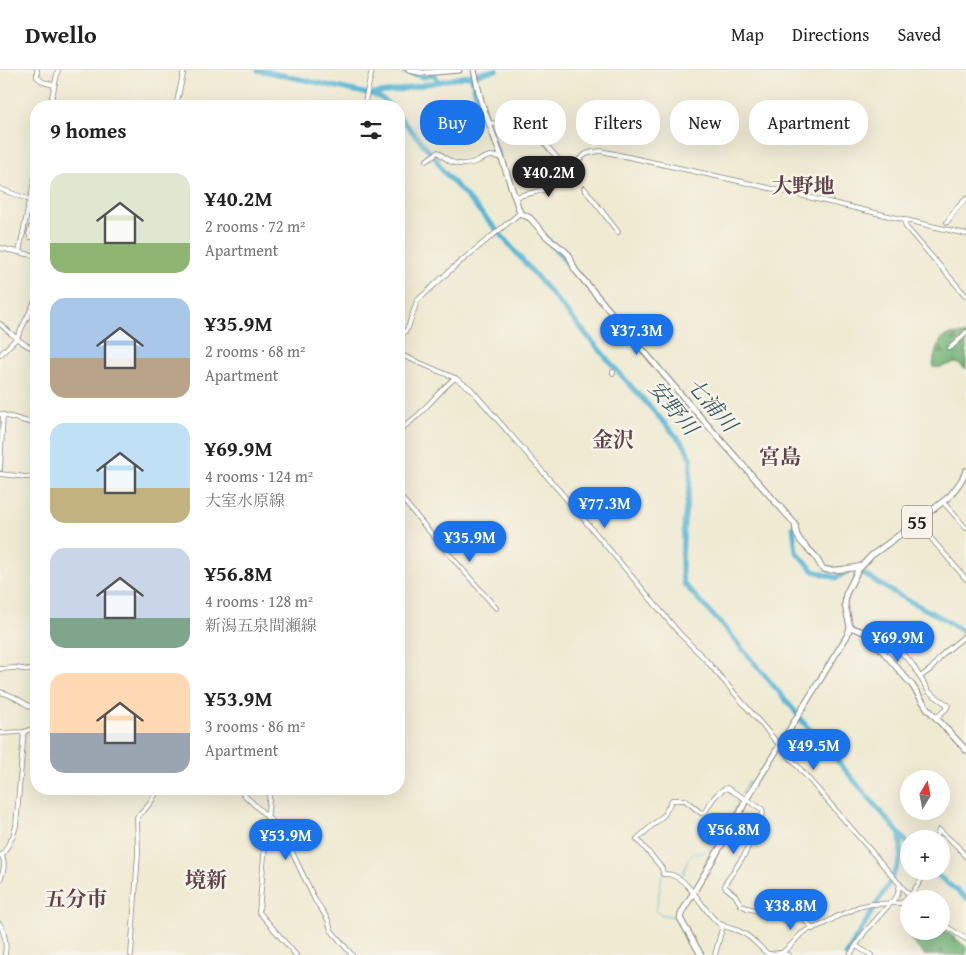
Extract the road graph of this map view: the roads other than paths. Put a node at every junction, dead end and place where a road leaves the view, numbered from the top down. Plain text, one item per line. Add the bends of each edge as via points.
1 (37, 70) edge
2 (58, 70) edge
3 (184, 70) edge
4 (372, 70) edge
5 (409, 70) edge
6 (459, 70) edge
7 (474, 70) edge
8 (424, 72) edge
9 (54, 85) junction
10 (51, 100) edge
11 (177, 100) edge
12 (366, 100) edge
13 (489, 123) junction
14 (502, 156) junction
15 (428, 159) dead end
16 (567, 169) junction
17 (584, 188) dead end
18 (0, 189) edge
19 (515, 197) junction
20 (30, 198) joint
21 (966, 199) edge
22 (520, 213) junction
23 (904, 219) junction
24 (948, 222) dead end
25 (618, 232) dead end
26 (966, 234) edge
27 (0, 248) edge
28 (19, 252) junction
29 (30, 255) edge
30 (966, 296) edge
31 (30, 311) edge
32 (0, 324) edge
33 (405, 331) edge
34 (966, 332) edge
35 (17, 338) junction
36 (30, 347) edge
37 (950, 348) dead end
38 (0, 355) edge
39 (405, 357) edge
40 (455, 378) junction
41 (2, 414) edge
42 (30, 422) edge
43 (405, 426) edge
44 (0, 469) edge
45 (966, 471) edge
46 (0, 474) edge
47 (30, 477) edge
48 (405, 502) edge
49 (943, 502) junction
50 (917, 522) junction
51 (966, 528) edge
52 (861, 566) junction
53 (966, 579) edge
54 (496, 608) dead end
55 (850, 627) junction
56 (966, 636) edge
57 (876, 642) junction
58 (0, 669) edge
59 (30, 670) edge
60 (920, 677) junction
61 (0, 692) edge
62 (30, 707) edge
63 (936, 718) junction
64 (30, 730) edge
65 (24, 732) junction
66 (0, 733) edge
67 (780, 745) junction
68 (966, 750) edge
69 (155, 795) edge
70 (244, 795) edge
71 (269, 795) edge
72 (746, 800) junction
73 (267, 816) junction
74 (950, 840) edge
75 (1, 856) edge
76 (966, 857) edge
77 (0, 880) edge
78 (900, 884) junction
79 (905, 890) edge
80 (693, 894) junction
81 (889, 904) junction
82 (900, 904) edge
83 (0, 924) edge
84 (723, 926) junction
85 (812, 929) junction
86 (950, 929) edge
87 (966, 939) edge
88 (856, 946) junction
89 (0, 948) edge
90 (6, 949) junction
91 (782, 953) junction
92 (770, 954) edge
93 (6, 955) edge
94 (131, 955) edge
95 (296, 955) edge
96 (352, 955) edge
97 (700, 955) edge
98 (715, 955) edge
99 (788, 955) edge
100 (850, 955) edge
101 (870, 955) edge

1 - 9 street via 37,77
2 - 9 street
3 - 11 street
4 - 12 street
5 - 8 main road
6 - 8 main road
7 - 13 main road
9 - 10 street
13 - 14 main road
13 - 16 street via 529,127
14 - 15 street via 490,156 462,165 448,162 438,152
14 - 19 main road
16 - 19 street via 547,189
16 - 23 street via 590,153 601,151
17 - 25 street
18 - 20 street
19 - 22 main road
20 - 28 street
21 - 24 street
22 - 33 street via 417,301
22 - 52 main road via 530,218 568,255 576,270 688,403 795,524 798,537 822,568
23 - 26 street
23 - 30 street via 906,227
27 - 28 street
28 - 29 street
31 - 35 street
32 - 35 street
34 - 37 street
35 - 36 street
35 - 38 street
39 - 40 street
40 - 43 street
40 - 67 street via 470,388 680,634
41 - 42 street
41 - 44 street
45 - 49 main road, 55
46 - 47 street
48 - 54 street
49 - 50 main road, 55
49 - 51 street
50 - 52 main road, 55
50 - 53 street
52 - 55 main road, 55 via 846,594
55 - 57 main road via 866,632
55 - 67 main road
56 - 60 street
57 - 60 street via 889,644 900,652
57 - 63 main road
58 - 59 street
60 - 63 street via 929,692 948,705
61 - 62 street via 11,694
63 - 68 main road
64 - 65 street
65 - 66 street
65 - 75 street via 16,826
67 - 72 main road
67 - 78 street
69 - 94 street via 137,817 138,854
70 - 73 street
71 - 73 street
72 - 80 main road
72 - 80 street via 725,788 714,796 703,813 685,800 672,800 664,815 637,839 662,868 663,874 680,879
72 - 85 street via 762,809 763,813 748,848 725,887 741,905 782,920 803,918
73 - 95 street via 259,912
73 - 96 street via 286,836 331,930
74 - 76 street
75 - 77 street via 4,866
78 - 79 street
78 - 81 street via 897,896
80 - 84 street
80 - 97 main road via 680,918
81 - 82 street
81 - 85 street via 858,907
81 - 88 street
83 - 90 street
84 - 92 street via 740,931
84 - 98 street
85 - 91 street via 801,934
86 - 87 street
88 - 100 street
88 - 101 street
89 - 90 street
90 - 93 street
91 - 92 street
91 - 99 street

